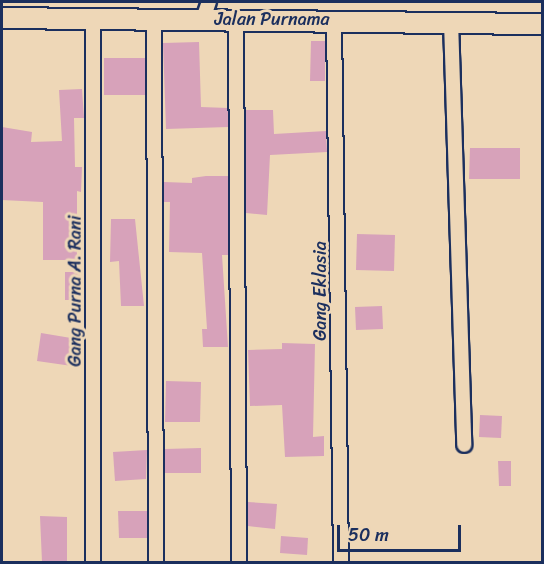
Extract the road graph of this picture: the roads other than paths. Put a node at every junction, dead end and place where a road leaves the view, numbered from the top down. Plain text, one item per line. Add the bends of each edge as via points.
1 (206, 10) edge
2 (2, 18) edge
3 (236, 18) junction
4 (93, 19) junction
5 (154, 19) junction
6 (334, 20) junction
7 (451, 21) junction
8 (543, 24) edge
9 (464, 445) dead end
10 (93, 562) edge
11 (156, 562) edge
12 (239, 562) edge
13 (341, 562) edge

1 - 3 street, Jalan Purnama
1 - 5 street, Jalan Purnama
2 - 4 street, Jalan Purnama
3 - 6 street, Jalan Purnama
3 - 12 street
4 - 5 street, Jalan Purnama
4 - 10 street, Gang Purna A. Rani
5 - 11 street
6 - 7 street, Jalan Purnama
6 - 13 street, Gang Eklasia
7 - 8 street, Jalan Purnama
7 - 9 street

